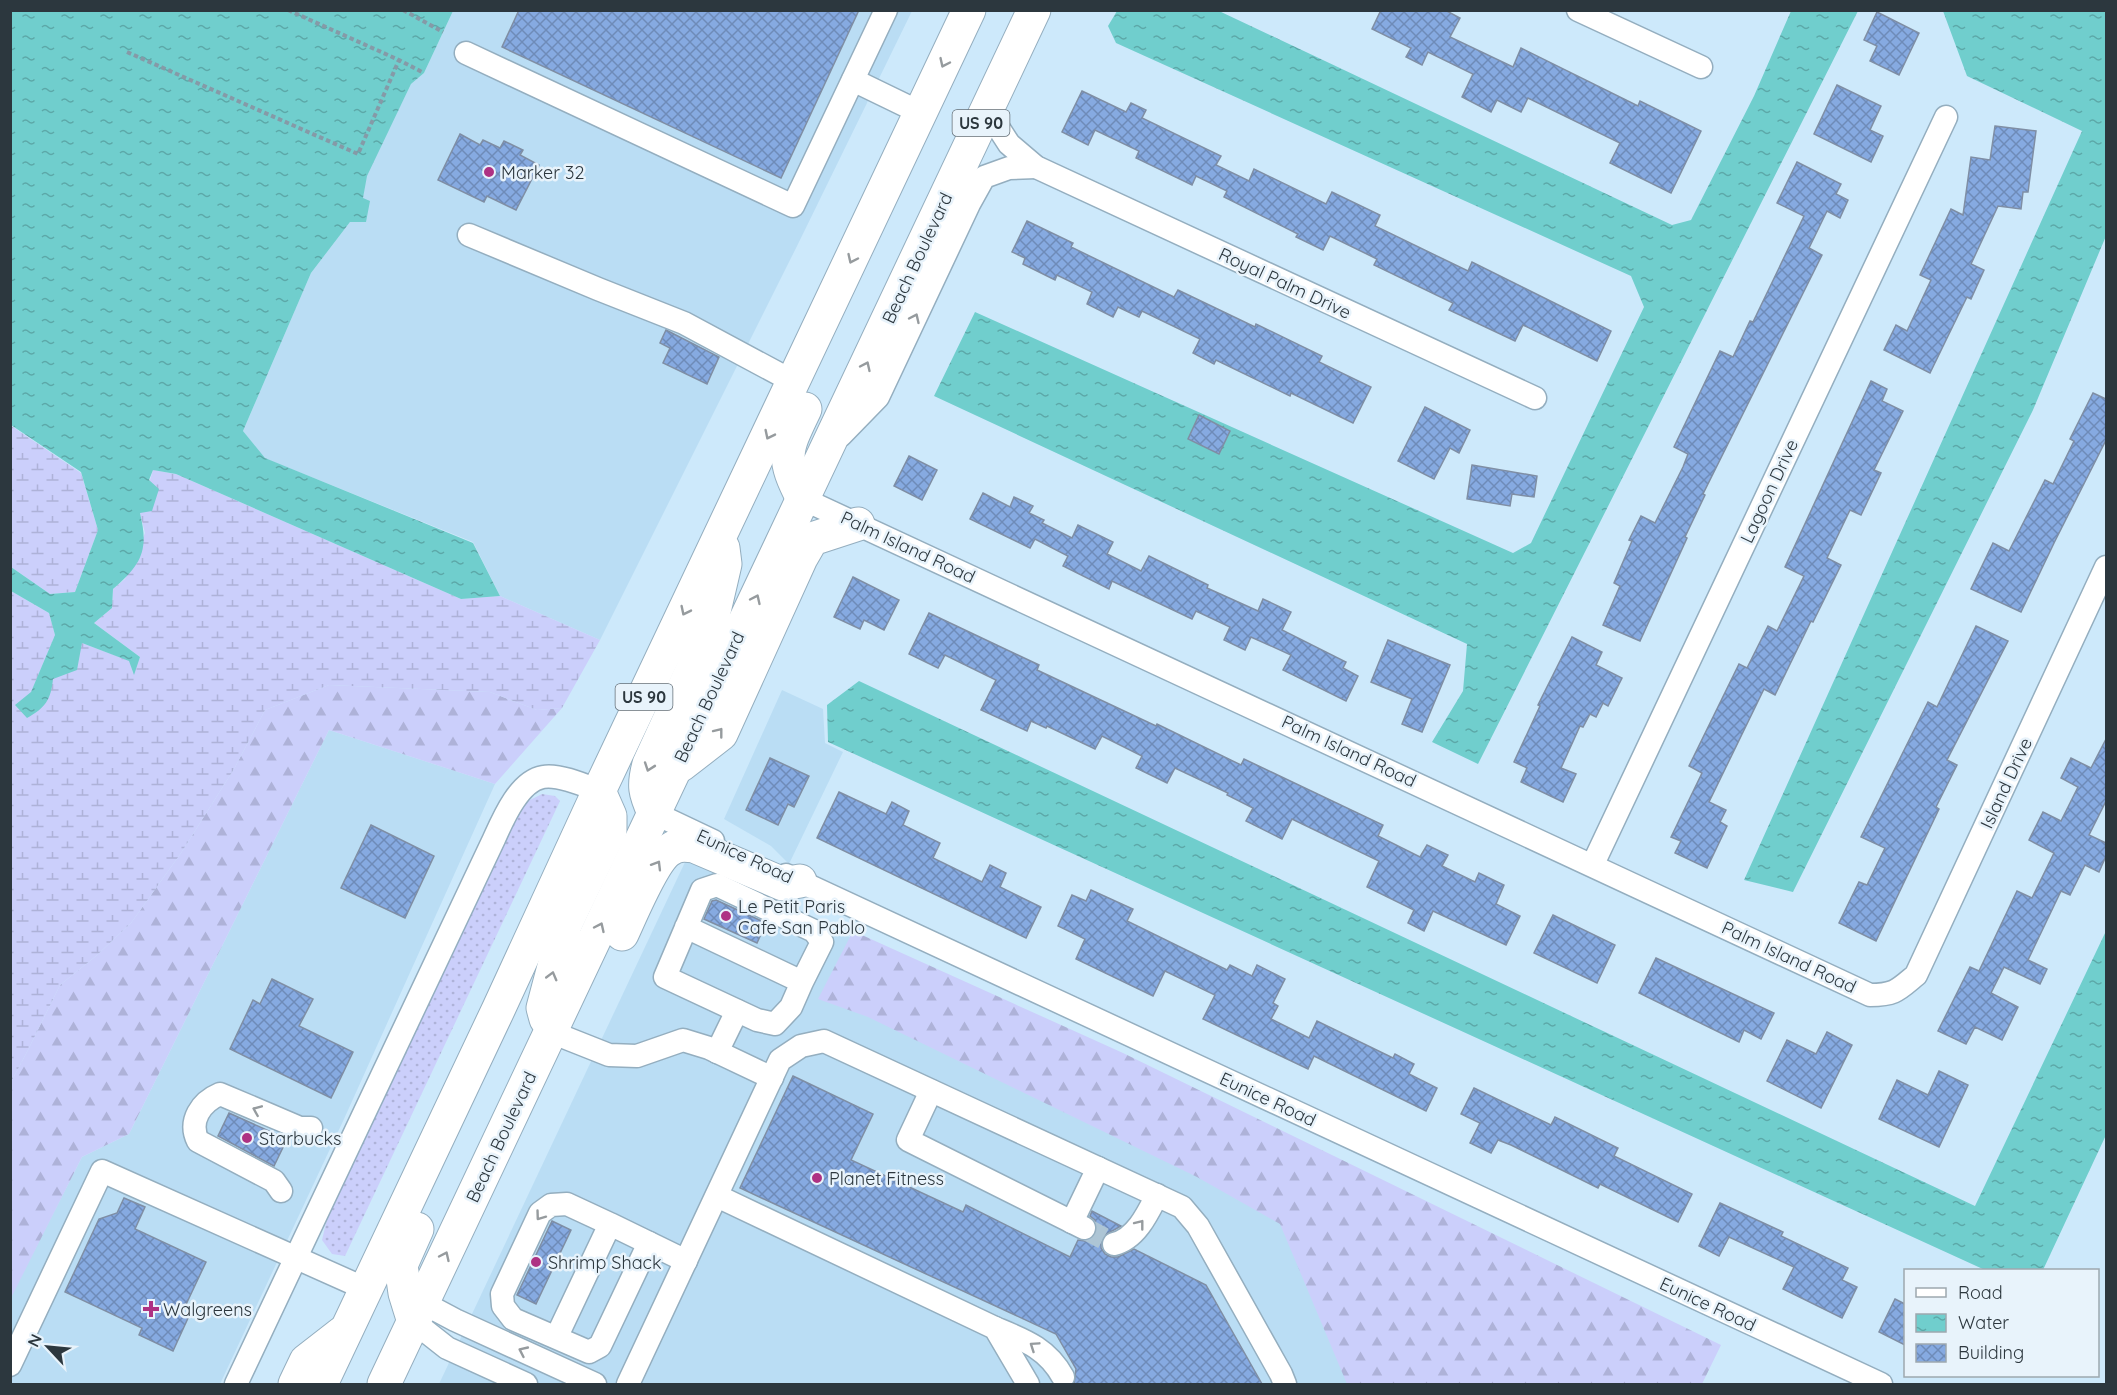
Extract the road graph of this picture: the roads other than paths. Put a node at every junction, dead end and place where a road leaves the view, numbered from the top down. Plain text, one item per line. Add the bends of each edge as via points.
1 (886, 10) edge
2 (969, 10) edge
3 (1010, 10) edge
4 (1034, 10) edge
5 (1578, 10) edge
6 (466, 53) dead end
7 (1701, 67) dead end
8 (853, 80) junction
9 (994, 96) junction
10 (921, 113) junction
11 (1946, 117) dead end
12 (1036, 167) junction
13 (886, 188) junction
14 (470, 235) dead end
15 (794, 382) junction
16 (1535, 398) dead end
17 (825, 452) junction
18 (803, 499) junction
19 (858, 524) junction
20 (722, 534) junction
21 (2106, 567) edge
22 (675, 770) junction
23 (599, 791) junction
24 (654, 813) junction
25 (1593, 864) junction
26 (800, 881) junction
27 (686, 927) junction
28 (577, 976) junction
29 (802, 982) junction
30 (1896, 992) joint
31 (499, 1008) junction
32 (737, 1011) junction
33 (551, 1032) junction
34 (717, 1052) junction
35 (772, 1078) junction
36 (931, 1091) junction
37 (311, 1128) dead end
38 (1098, 1168) junction
39 (281, 1191) dead end
40 (1157, 1195) junction
41 (717, 1196) junction
42 (610, 1224) junction
43 (648, 1243) junction
44 (1114, 1244) dead end
45 (296, 1256) junction
46 (686, 1261) junction
47 (366, 1289) junction
48 (418, 1313) junction
49 (995, 1328) junction
50 (348, 1329) junction
51 (564, 1340) junction
52 (10, 1365) edge
53 (557, 1376) edge
54 (1063, 1377) dead end
55 (236, 1384) edge
56 (295, 1384) edge
57 (321, 1384) edge
58 (384, 1384) edge
59 (526, 1384) edge
60 (595, 1384) edge
61 (628, 1384) edge
62 (1028, 1384) edge
63 (1285, 1384) edge
64 (1881, 1384) edge

1 - 8 street
2 -> 10 highway, US 90
3 - 9 highway
4 - 9 highway, Beach Boulevard / US 90
5 - 7 street
6 - 8 street via 794,206
8 - 10 street
9 - 12 street, Royal Palm Drive via 1009,144
17 -> 9 highway, Beach Boulevard / US 90
10 - 13 highway, US 90
11 - 25 street, Lagoon Drive
12 - 16 street, Royal Palm Drive
17 -> 12 street, Royal Palm Drive via 878,397 984,177 1009,168
13 -> 15 highway, US 90
13 - 18 highway via 885,240 787,452 790,474
14 - 15 street via 684,323
15 -> 20 highway, US 90
17 - 18 highway, Beach Boulevard / US 90
18 - 19 street, Palm Island Road
22 -> 18 highway, Beach Boulevard / US 90
22 -> 19 highway via 721,734 812,539
19 - 25 street, Palm Island Road
20 -> 23 highway, US 90
20 -> 24 highway via 725,564 709,633 645,779 645,794
21 - 30 street, Island Drive via 1927,956 1917,975
22 - 24 highway, Beach Boulevard / US 90
23 - 31 highway, US 90
33 -> 23 highway via 543,1008 565,925 610,831 610,816
23 - 45 street via 565,779 543,777 514,800
24 - 26 street, Eunice Road
28 -> 24 highway, Beach Boulevard / US 90
25 - 30 street, Palm Island Road via 1870,995
28 -> 26 highway via 609,959 654,869 673,847 694,846 783,884
26 - 64 street, Eunice Road
27 - 29 street
27 - 29 street via 702,890 717,885 814,931 822,942
27 - 32 street via 665,977
28 - 33 highway, Beach Boulevard / US 90
29 - 32 street via 791,1007 775,1024
31 - 47 highway, US 90
31 - 48 highway via 489,1080 401,1265 405,1293
32 - 34 street
33 - 34 street via 609,1055 637,1056 684,1040
48 -> 33 highway, Beach Boulevard / US 90
34 - 35 street
35 - 36 street via 780,1060 801,1046 824,1041
35 - 41 street
36 - 38 street
36 - 38 street via 908,1140 1078,1225
37 -> 39 street via 300,1128 219,1094 208,1099 198,1113 193,1132 198,1141 274,1181
38 - 40 street
44 -> 40 street via 1123,1242 1138,1228
40 - 63 street via 1182,1207 1198,1226
41 - 46 street
41 - 49 street
42 - 43 street
42 - 51 street
42 -> 51 street via 567,1204 550,1204 540,1213 502,1294 503,1306 513,1319
43 - 46 street
43 - 51 street via 600,1346 589,1352
45 - 47 street
45 - 52 street via 102,1171
45 - 55 street
46 - 61 street
47 - 50 highway, US 90
53 -> 48 street
48 - 58 highway, Beach Boulevard / US 90
48 - 59 street via 447,1348
54 -> 49 street via 1055,1363 1031,1343
49 - 62 street
50 - 56 highway via 306,1361
50 - 57 highway, US 90
51 - 53 street
53 - 60 street

